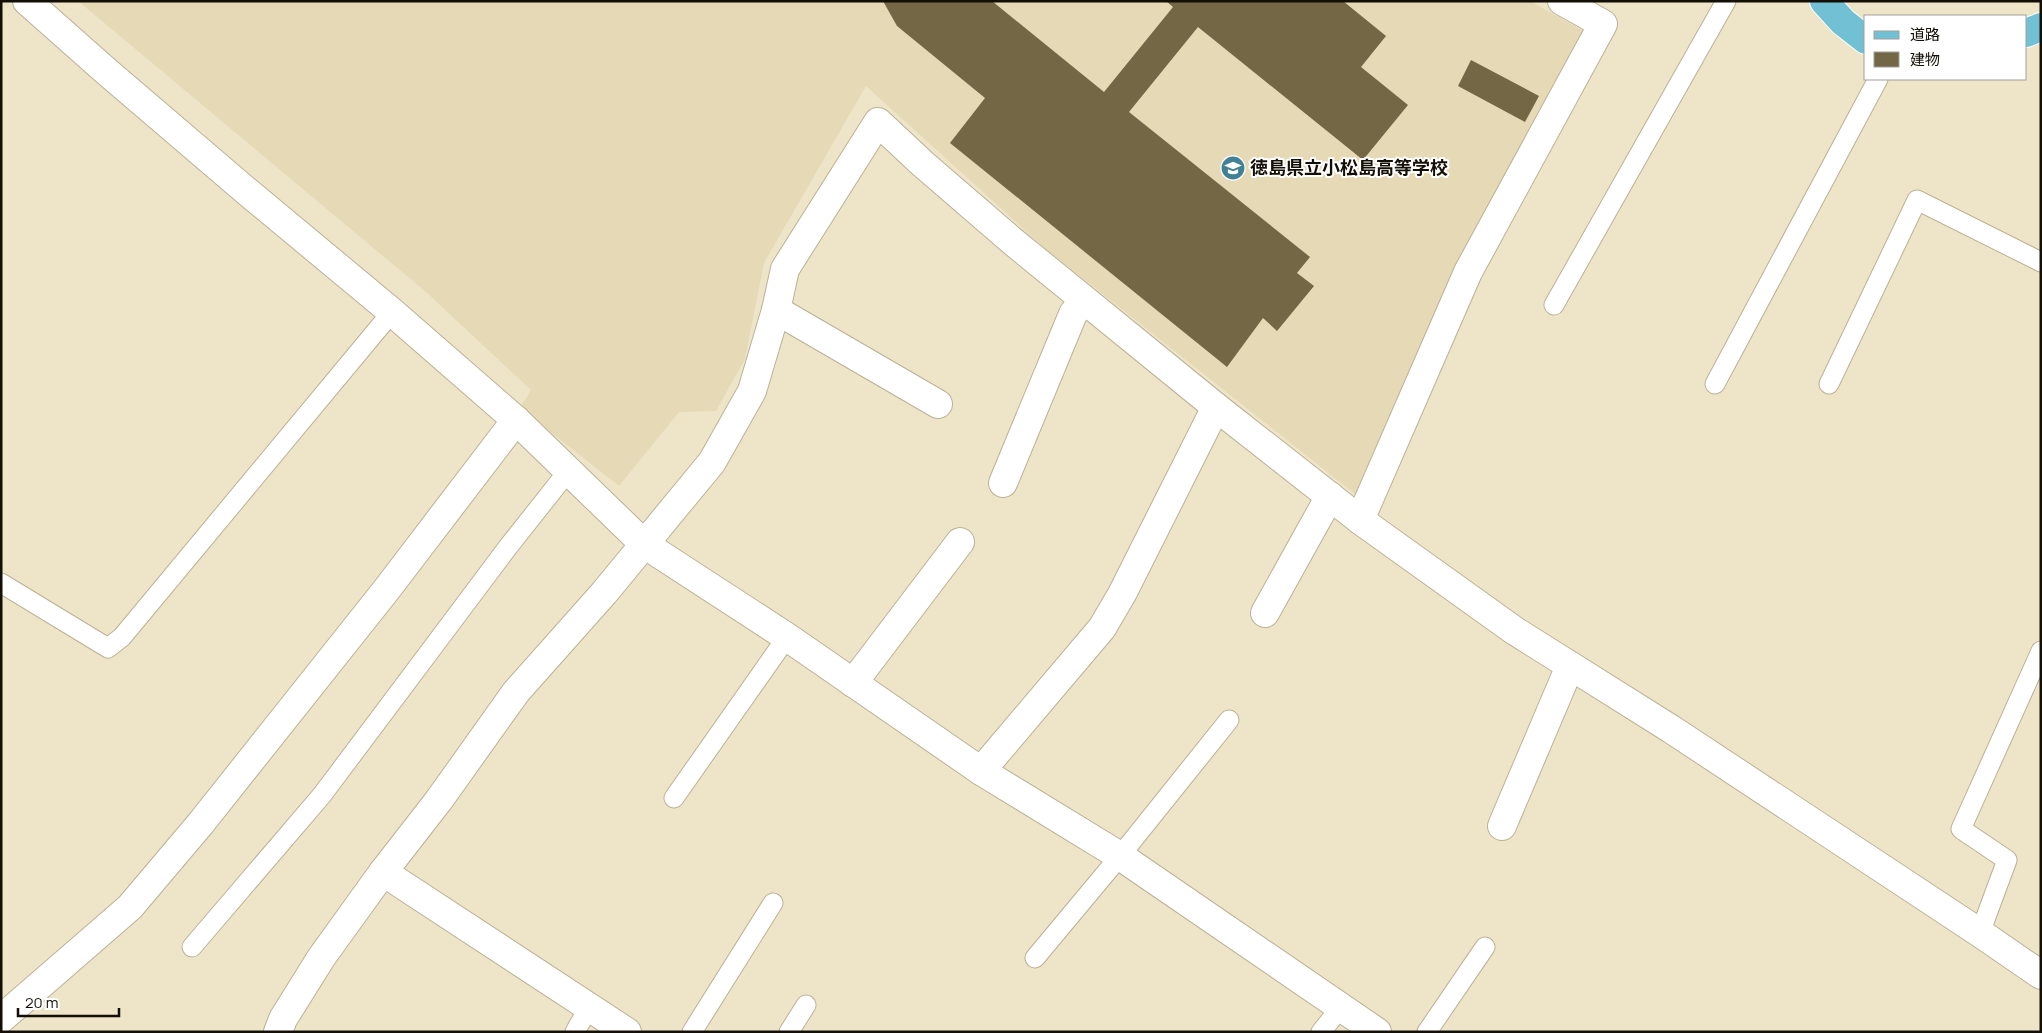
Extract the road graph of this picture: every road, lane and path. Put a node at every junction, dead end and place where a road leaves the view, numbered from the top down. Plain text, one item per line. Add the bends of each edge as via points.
1 (27, 1) edge
2 (1562, 1) edge
3 (1726, 1) edge
4 (1824, 1) edge
5 (2041, 27) edge
6 (2027, 33) edge
7 (1864, 38) edge
8 (1877, 80) edge
9 (2041, 262) edge
10 (1084, 300) junction
11 (1554, 305) dead end
12 (776, 310) junction
13 (392, 312) junction
14 (1715, 384) dead end
15 (1829, 384) dead end
16 (938, 404) dead end
17 (1216, 407) junction
18 (516, 420) junction
19 (569, 470) junction
20 (1003, 483) dead end
21 (1330, 496) junction
22 (1360, 520) junction
23 (960, 542) dead end
24 (644, 544) junction
25 (1, 583) edge
26 (1265, 613) dead end
27 (786, 637) junction
28 (2041, 651) edge
29 (1570, 666) junction
30 (853, 683) junction
31 (1229, 720) dead end
32 (981, 771) junction
33 (674, 798) dead end
34 (1502, 826) dead end
35 (1120, 856) junction
36 (383, 872) junction
37 (773, 903) dead end
38 (1980, 933) junction
39 (192, 947) dead end
40 (1485, 947) dead end
41 (1035, 958) dead end
42 (2041, 975) edge
43 (806, 1005) dead end
44 (589, 1007) junction
45 (1341, 1007) junction
46 (1, 1019) edge
47 (278, 1032) edge
48 (575, 1032) edge
49 (627, 1032) edge
50 (692, 1032) edge
51 (790, 1032) edge
52 (1321, 1032) edge
53 (1377, 1032) edge
54 (1427, 1032) edge

1 - 13 street via 219,168
2 - 22 street via 1603,24 1468,272
3 - 11 lane
4 - 7 main road
5 - 6 main road
8 - 14 lane
9 - 15 lane via 1917,200
10 - 12 street via 878,122 785,269
10 - 17 street
10 - 20 street via 1073,314
12 - 16 street
12 - 24 street via 748,399 712,462
13 - 18 street
13 - 25 lane via 122,637 108,648
17 - 21 street
17 - 32 street via 1102,628
18 - 19 street
18 - 46 street via 331,659 130,907
19 - 24 street
19 - 39 lane via 322,795
21 - 22 street
21 - 26 street
22 - 29 street via 1515,631
23 - 30 street
24 - 27 street
24 - 36 street via 516,692
27 - 30 street
27 - 33 lane
28 - 38 lane via 1961,829 2007,860
29 - 34 street
29 - 38 street
30 - 32 street
31 - 35 lane
32 - 35 street
35 - 41 lane
35 - 45 street
36 - 44 street
36 - 47 street via 321,958
37 - 50 lane
38 - 42 street
40 - 54 lane
43 - 51 lane
44 - 48 lane
44 - 49 street
45 - 52 lane
45 - 53 street

